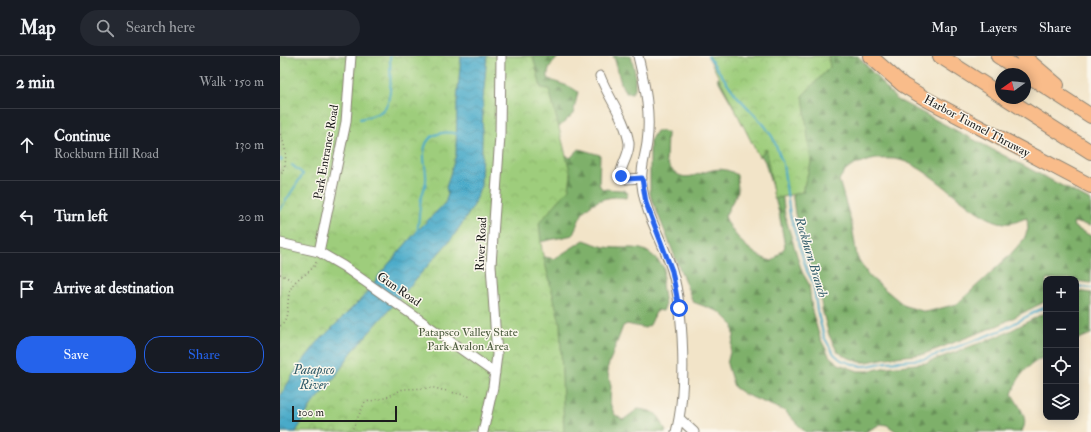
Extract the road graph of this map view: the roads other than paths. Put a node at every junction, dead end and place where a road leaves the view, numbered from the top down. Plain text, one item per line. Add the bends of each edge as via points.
1 (351, 56) edge
2 (501, 56) edge
3 (638, 56) edge
4 (870, 56) edge
5 (940, 56) edge
6 (998, 56) edge
7 (1023, 56) edge
8 (600, 76) dead end
9 (995, 91) edge
10 (1015, 104) edge
11 (1091, 115) edge
12 (1091, 152) edge
13 (642, 178) junction
14 (1091, 186) edge
15 (280, 243) edge
16 (319, 252) junction
17 (495, 373) junction
18 (680, 419) junction
19 (483, 432) edge
20 (676, 432) edge
21 (694, 432) edge

1 - 16 street, Park Entrance Road via 346,122
2 - 17 street, River Road via 500,136 491,265 497,333
3 - 13 street via 647,96 648,119
4 - 14 highway, Harbor Tunnel Thruway via 904,85 926,99
5 - 9 highway
6 - 11 highway
7 - 11 highway
8 - 13 street via 620,114 627,134 629,149 621,176 627,179
10 - 12 highway
13 - 18 street via 646,203 666,253 676,288 682,355
15 - 16 street, Gun Road
16 - 17 street, Gun Road via 366,281
17 - 19 street, River Road
18 - 20 street
18 - 21 street

